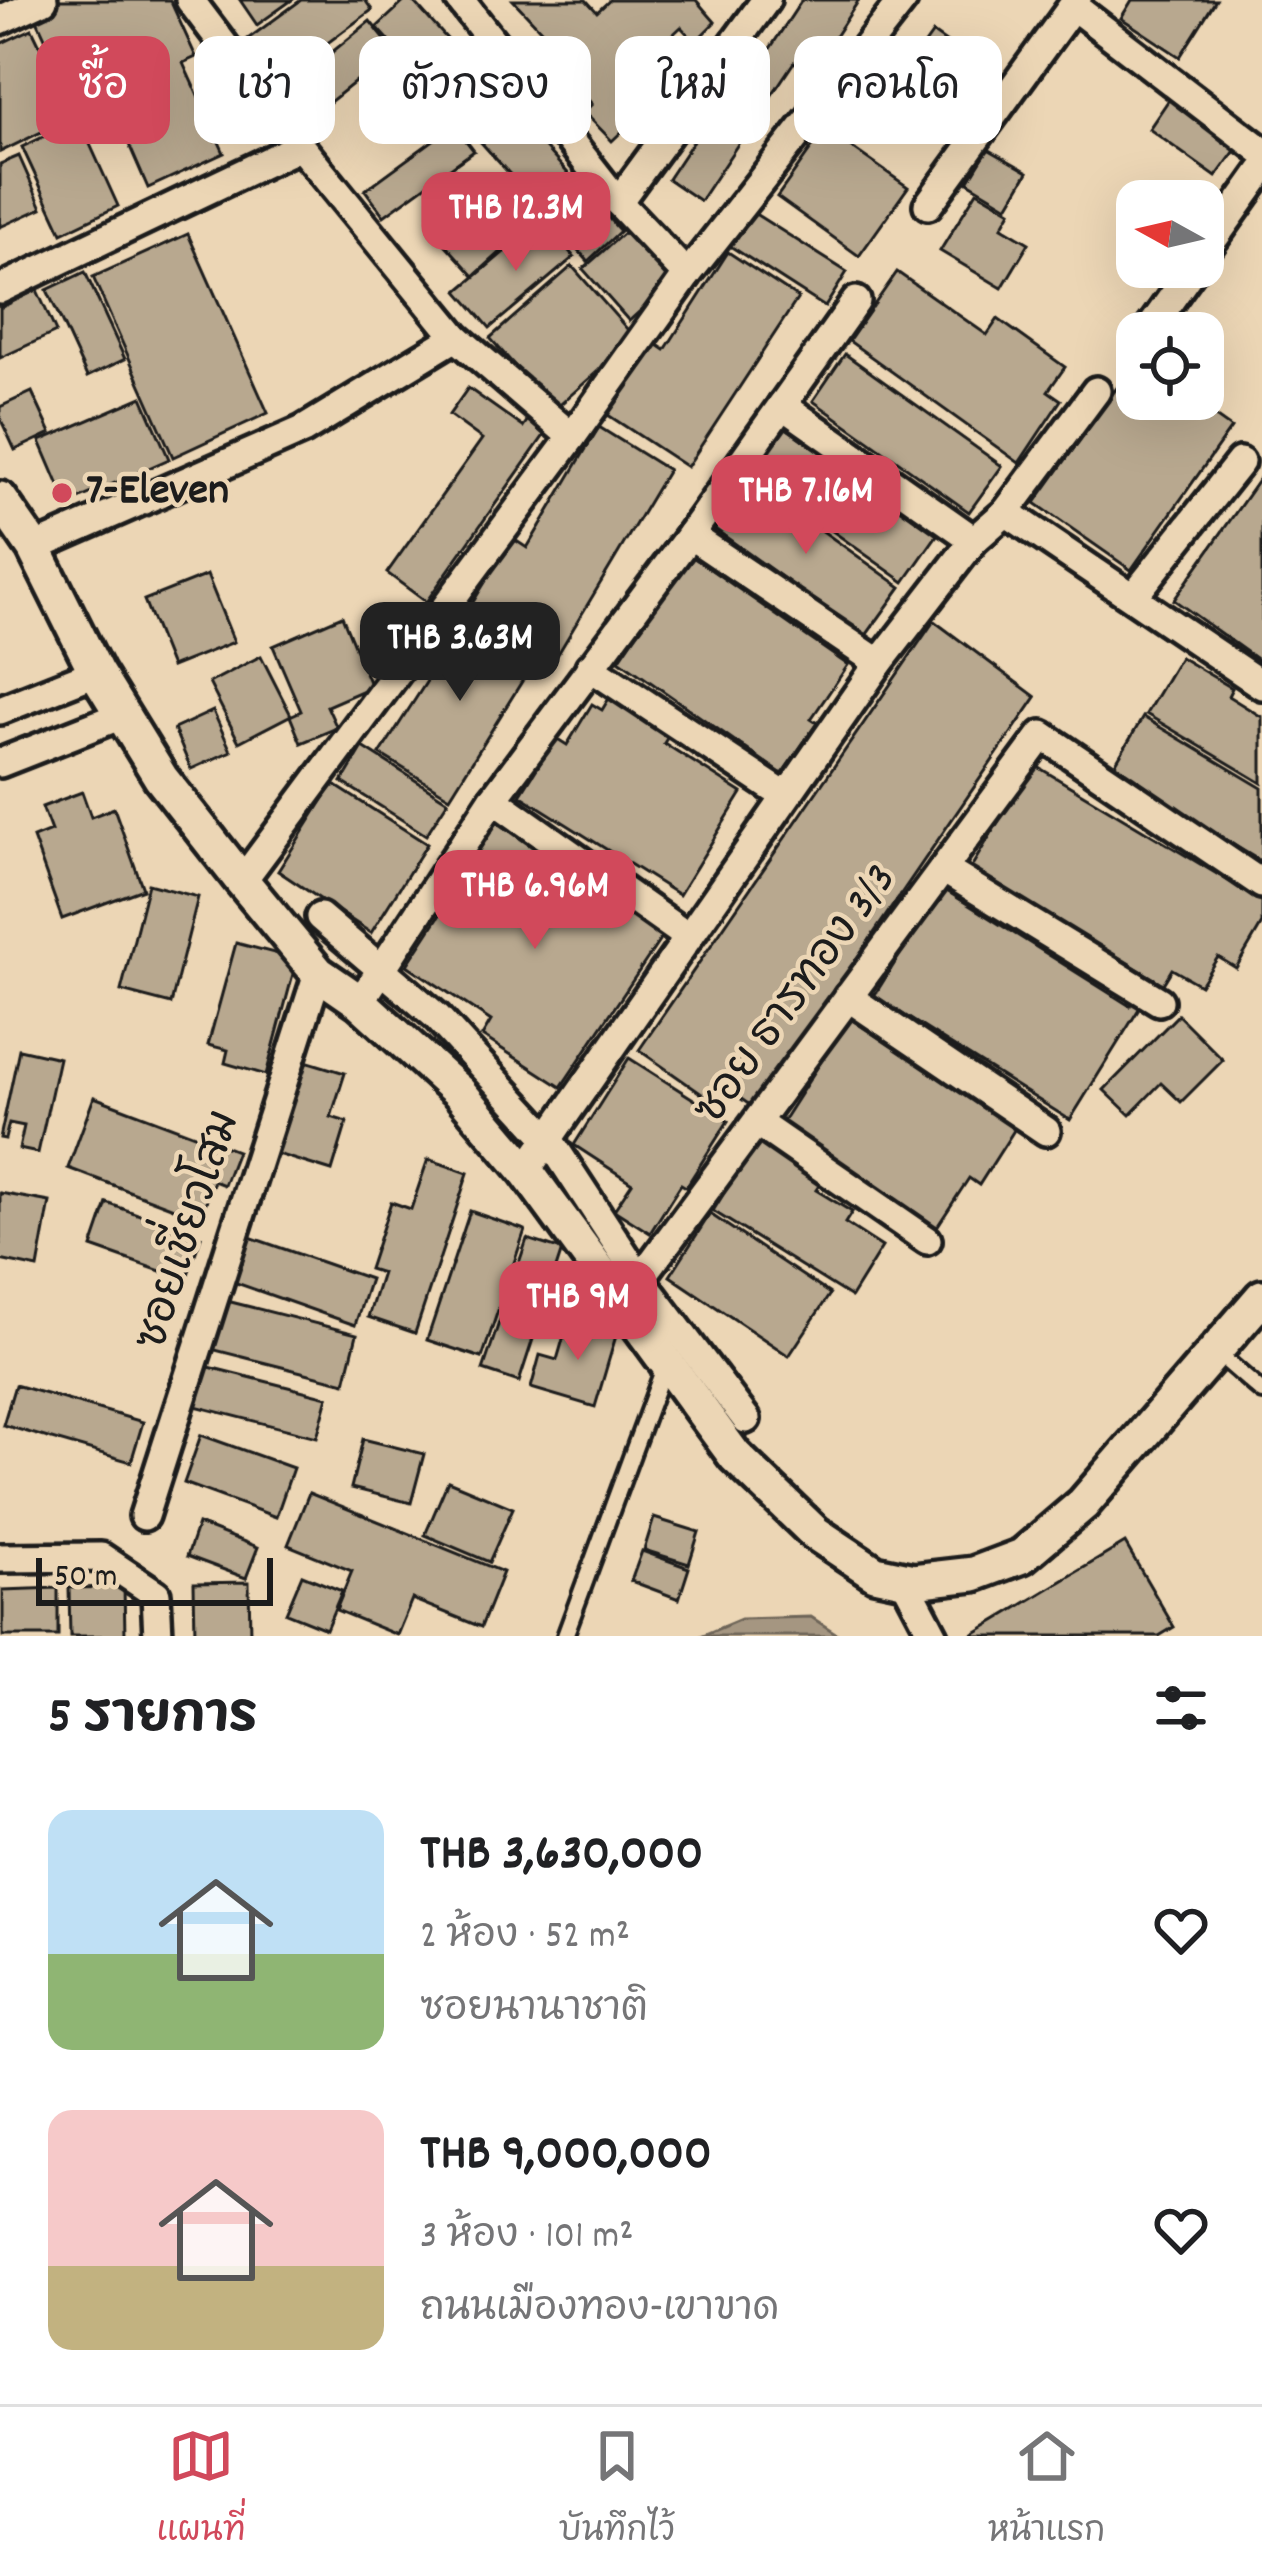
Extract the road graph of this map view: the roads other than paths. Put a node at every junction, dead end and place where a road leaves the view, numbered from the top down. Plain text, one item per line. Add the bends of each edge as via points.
1 (43, 0) edge
2 (190, 0) edge
3 (766, 0) edge
4 (903, 0) edge
5 (1076, 3) edge
6 (472, 4) edge
7 (0, 20) edge
8 (300, 146) junction
9 (1262, 151) edge
10 (1262, 171) edge
11 (618, 202) junction
12 (928, 205) dead end
13 (1224, 224) edge
14 (687, 275) junction
15 (0, 289) edge
16 (856, 301) dead end
17 (455, 337) junction
18 (1096, 391) dead end
19 (782, 405) junction
20 (572, 437) junction
21 (1240, 462) dead end
22 (0, 499) edge
23 (1006, 512) junction
24 (690, 535) junction
25 (974, 540) junction
26 (34, 548) junction
27 (1133, 598) junction
28 (879, 663) junction
29 (590, 667) junction
30 (96, 672) junction
31 (1262, 686) edge
32 (0, 710) edge
33 (122, 716) junction
34 (0, 763) edge
35 (785, 796) junction
36 (493, 800) junction
37 (943, 868) junction
38 (242, 881) junction
39 (1262, 884) edge
40 (320, 917) dead end
41 (688, 938) junction
42 (381, 972) junction
43 (318, 973) junction
44 (848, 997) junction
45 (1159, 1001) dead end
46 (360, 1002) junction
47 (759, 1124) junction
48 (1046, 1131) dead end
49 (548, 1138) junction
50 (526, 1171) junction
51 (928, 1240) dead end
52 (631, 1293) junction
53 (1262, 1297) edge
54 (1215, 1351) junction
55 (666, 1362) junction
56 (1262, 1392) edge
57 (746, 1419) dead end
58 (145, 1516) dead end
59 (0, 1558) edge
60 (904, 1579) junction
61 (158, 1636) edge
62 (565, 1636) edge
63 (934, 1636) edge

1 - 7 street
2 - 8 street
3 - 11 street
4 - 14 street
5 - 9 street
5 - 12 street
6 - 11 street
8 - 15 street
8 - 17 street
10 - 13 street
11 - 14 street
14 - 20 street
16 - 19 street
17 - 20 street
17 - 26 street via 303,430
18 - 23 street
19 - 24 street
19 - 25 street
20 - 38 street
21 - 27 street
22 - 26 street
23 - 25 street
23 - 27 street
24 - 28 street
24 - 29 street
25 - 28 street
26 - 30 street
27 - 31 street
28 - 35 street
29 - 35 street
29 - 36 street
30 - 32 street
30 - 33 street
33 - 34 street
33 - 38 street
35 - 41 street
36 - 41 street
36 - 42 street
37 - 39 street, ซอย ธารทอง 3/3 via 1042,735
37 - 44 street, ซอย ธารทอง 3/3
37 - 45 street
38 - 43 street
40 - 42 street
41 - 49 street
42 - 46 street
42 - 49 street via 437,1017
43 - 46 street
43 - 58 street, ซอยเชี่ยวโสม
44 - 47 street, ซอย ธารทอง 3/3
44 - 48 street
46 - 50 street via 459,1092
47 - 51 street
47 - 52 street, ซอย ธารทอง 3/3
49 - 50 street
49 - 52 street
50 - 52 street
52 - 55 street
52 - 57 street
53 - 54 street
54 - 56 lane
54 - 60 street via 1083,1504 1022,1556 974,1574
55 - 60 street via 735,1456 815,1534 875,1573
55 - 62 lane
59 - 61 street via 101,1557 156,1594
60 - 63 street

